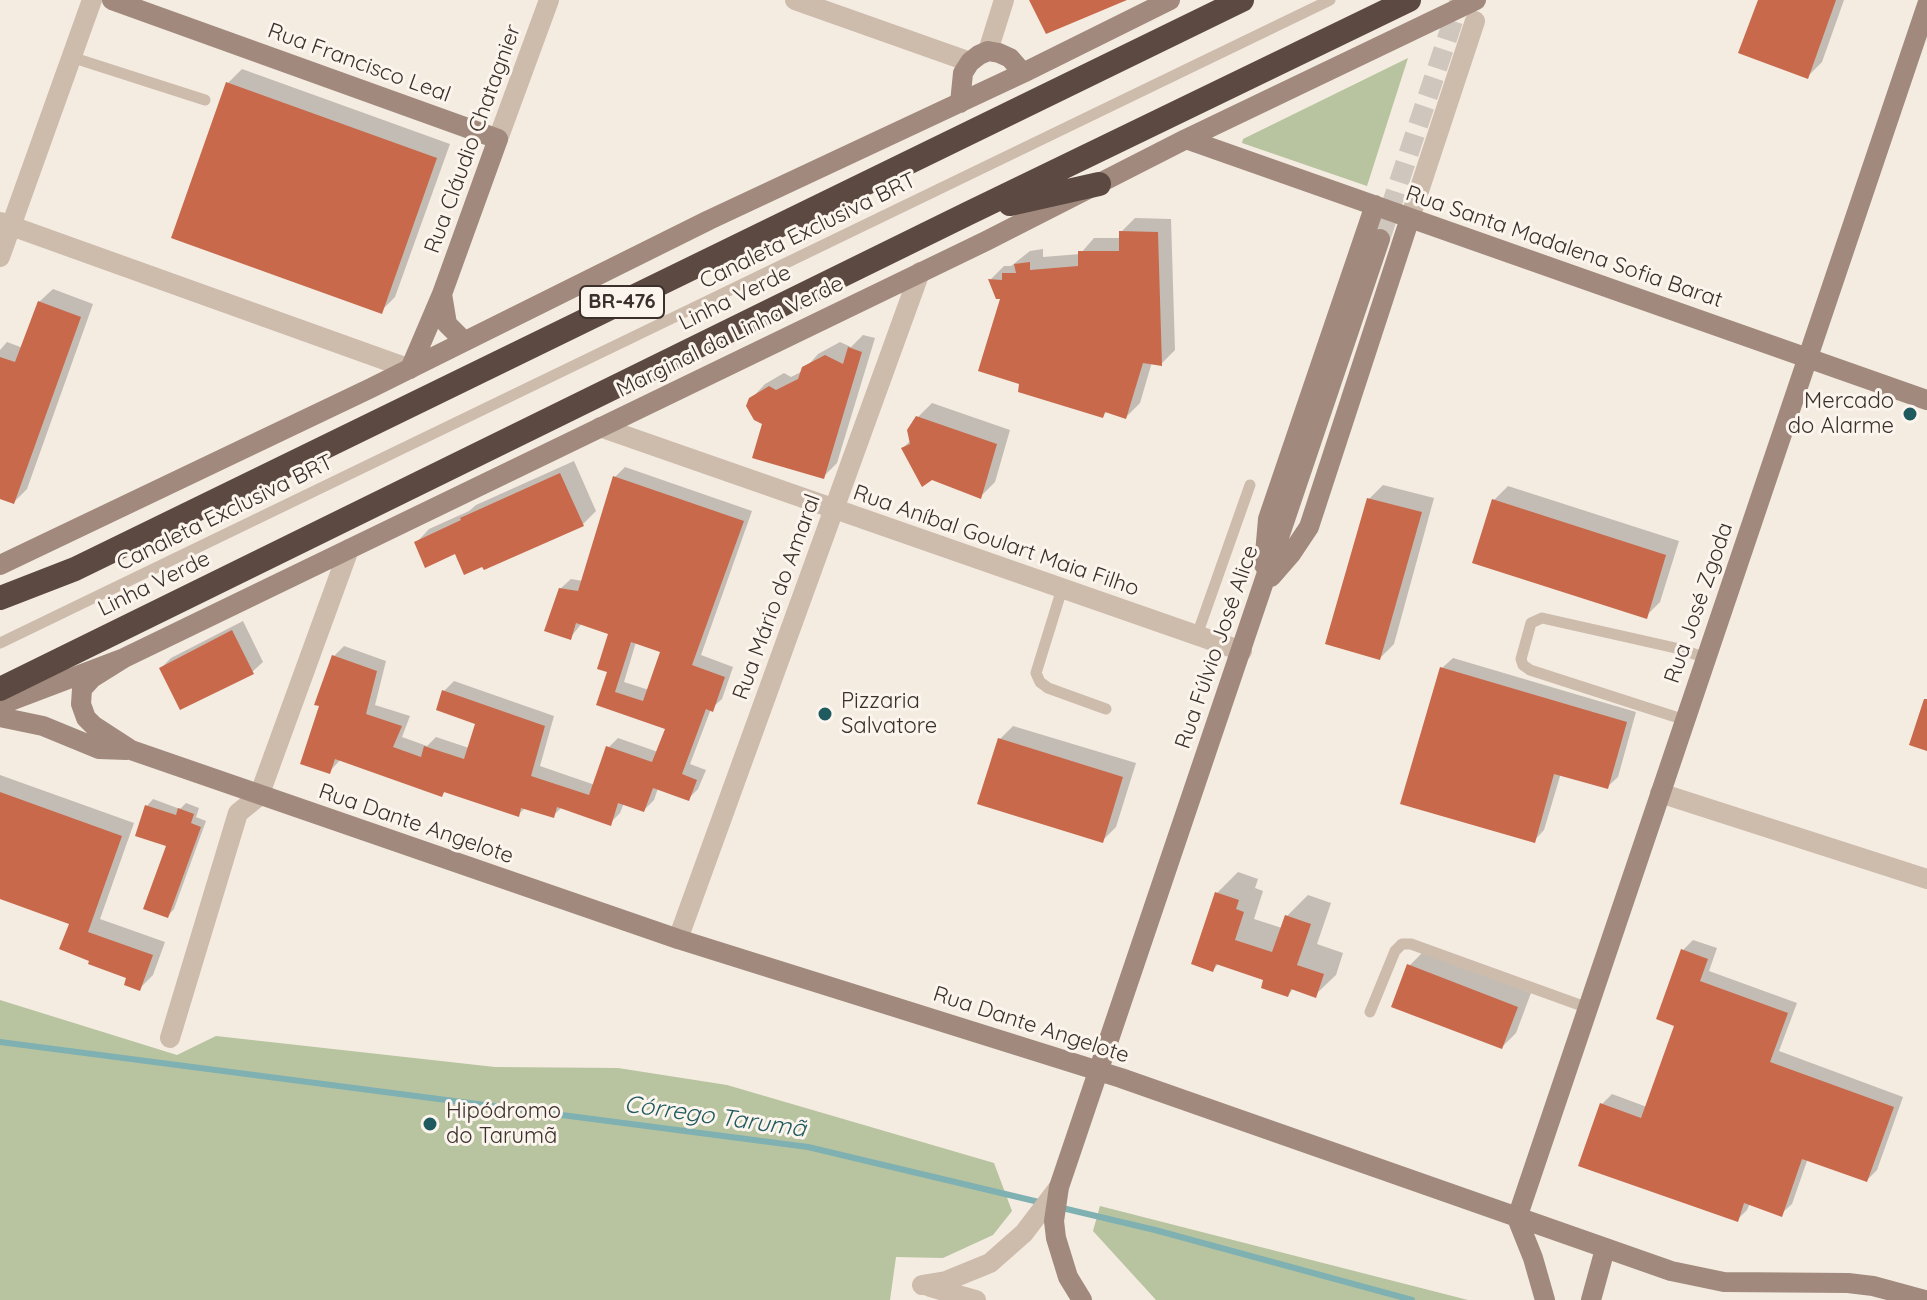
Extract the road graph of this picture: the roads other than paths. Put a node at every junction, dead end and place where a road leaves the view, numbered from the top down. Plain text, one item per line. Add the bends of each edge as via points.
1 (92, 0) edge
2 (112, 0) edge
3 (549, 0) edge
4 (795, 0) edge
5 (1004, 0) edge
6 (1170, 0) edge
7 (1242, 0) edge
8 (1330, 0) edge
9 (1409, 0) edge
10 (1927, 5) edge
11 (1475, 10) edge
12 (979, 56) junction
13 (71, 57) junction
14 (1023, 73) junction
15 (205, 100) dead end
16 (960, 103) junction
17 (498, 139) junction
18 (1186, 139) junction
19 (1099, 184) junction
20 (1375, 205) junction
21 (969, 213) junction
22 (1410, 218) junction
23 (6, 224) edge
24 (1380, 239) tunnel mouth
25 (0, 257) edge
26 (920, 272) junction
27 (442, 294) junction
28 (464, 341) junction
29 (359, 351) junction
30 (1807, 358) junction
31 (410, 369) junction
32 (371, 388) junction
33 (1927, 400) edge
34 (600, 427) junction
35 (1250, 485) dead end
36 (834, 510) junction
37 (349, 549) junction
38 (0, 565) edge
39 (1264, 585) junction
40 (1062, 589) junction
41 (0, 598) edge
42 (1197, 635) junction
43 (0, 643) edge
44 (1242, 651) junction
45 (124, 658) junction
46 (1706, 658) junction
47 (0, 689) edge
48 (0, 705) edge
49 (1106, 709) dead end
50 (0, 717) edge
51 (1685, 720) junction
52 (131, 750) junction
53 (1660, 793) junction
54 (259, 796) junction
55 (1927, 879) edge
56 (678, 939) junction
57 (1588, 1008) junction
58 (1370, 1012) dead end
59 (170, 1038) dead end
60 (1098, 1070) junction
61 (1046, 1218) junction
62 (1517, 1218) junction
63 (1605, 1249) junction
64 (976, 1300) edge
65 (1082, 1300) edge
66 (1545, 1300) edge
67 (1591, 1300) edge
68 (1925, 1300) edge

1 - 13 street
2 - 17 main road, Rua Francisco Leal
3 - 17 street, Rua Cláudio Chatagnier
4 - 12 street
5 - 12 street
6 - 14 main road
7 - 41 highway, Linha Verde / BR-476 via 75,569
8 - 43 lane, Canaleta Exclusiva BRT
9 - 21 highway, Linha Verde
10 - 30 main road, Rua José Zgoda
11 - 18 main road, Marginal da Linha Verde
11 - 22 street
12 - 14 main road via 1010,58
12 - 16 main road via 963,73
13 - 15 lane
13 - 23 street
14 - 16 main road
16 - 28 main road via 836,158
17 - 27 main road, Rua Cláudio Chatagnier
18 - 19 main road, Marginal da Linha Verde
18 - 20 main road, Rua Santa Madalena Sofia Barat
19 - 21 highway
19 - 26 main road, Marginal da Linha Verde
20 - 22 main road, Rua Santa Madalena Sofia Barat
20 - 39 main road via 1268,519
21 - 47 highway, Linha Verde
22 - 30 main road, Rua Santa Madalena Sofia Barat
22 - 39 main road via 1309,527
23 - 25 street
23 - 29 street
24 - 39 main road, Rua Fúlvio José Alice
26 - 34 main road, Marginal da Linha Verde
26 - 36 street, Rua Mário do Amaral
27 - 28 main road via 447,324
27 - 31 main road, Rua Cláudio Chatagnier
28 - 31 main road
29 - 31 street
29 - 32 street
30 - 33 main road, Rua Santa Madalena Sofia Barat
30 - 46 main road, Rua José Zgoda
31 - 32 main road
32 - 38 main road
34 - 36 street, Rua Aníbal Goulart Maia Filho
34 - 37 main road, Marginal da Linha Verde
35 - 42 lane
36 - 40 street, Rua Aníbal Goulart Maia Filho
36 - 56 street, Rua Mário do Amaral
37 - 45 main road, Marginal da Linha Verde
37 - 54 street
39 - 44 main road, Rua Fúlvio José Alice
40 - 42 street, Rua Aníbal Goulart Maia Filho
40 - 49 lane via 1036,673 1048,688
42 - 44 street, Rua Aníbal Goulart Maia Filho
44 - 60 main road, Rua Fúlvio José Alice
45 - 48 main road, Marginal da Linha Verde
45 - 52 main road, Rua Dante Angelote via 92,678 82,689 81,704 94,726
46 - 51 main road, Rua José Zgoda
46 - 51 lane via 1542,618 1531,623 1521,659 1530,670
50 - 52 main road, Rua Dante Angelote via 43,726 99,749
51 - 53 main road, Rua José Zgoda
52 - 54 main road, Rua Dante Angelote
53 - 55 street
53 - 57 main road, Rua José Zgoda
54 - 56 main road, Rua Dante Angelote
54 - 59 street via 238,813
56 - 60 main road, Rua Dante Angelote
57 - 58 lane via 1402,944
57 - 62 main road, Rua José Zgoda
60 - 61 main road, Rua Fúlvio José Alice
60 - 62 main road, Rua Dante Angelote
61 - 64 street via 990,1263 922,1285
61 - 65 main road, Rua Fúlvio José Alice
62 - 63 main road, Rua Dante Angelote
62 - 66 main road
63 - 67 main road
63 - 68 main road, Rua Dante Angelote via 1696,1278 1848,1283

